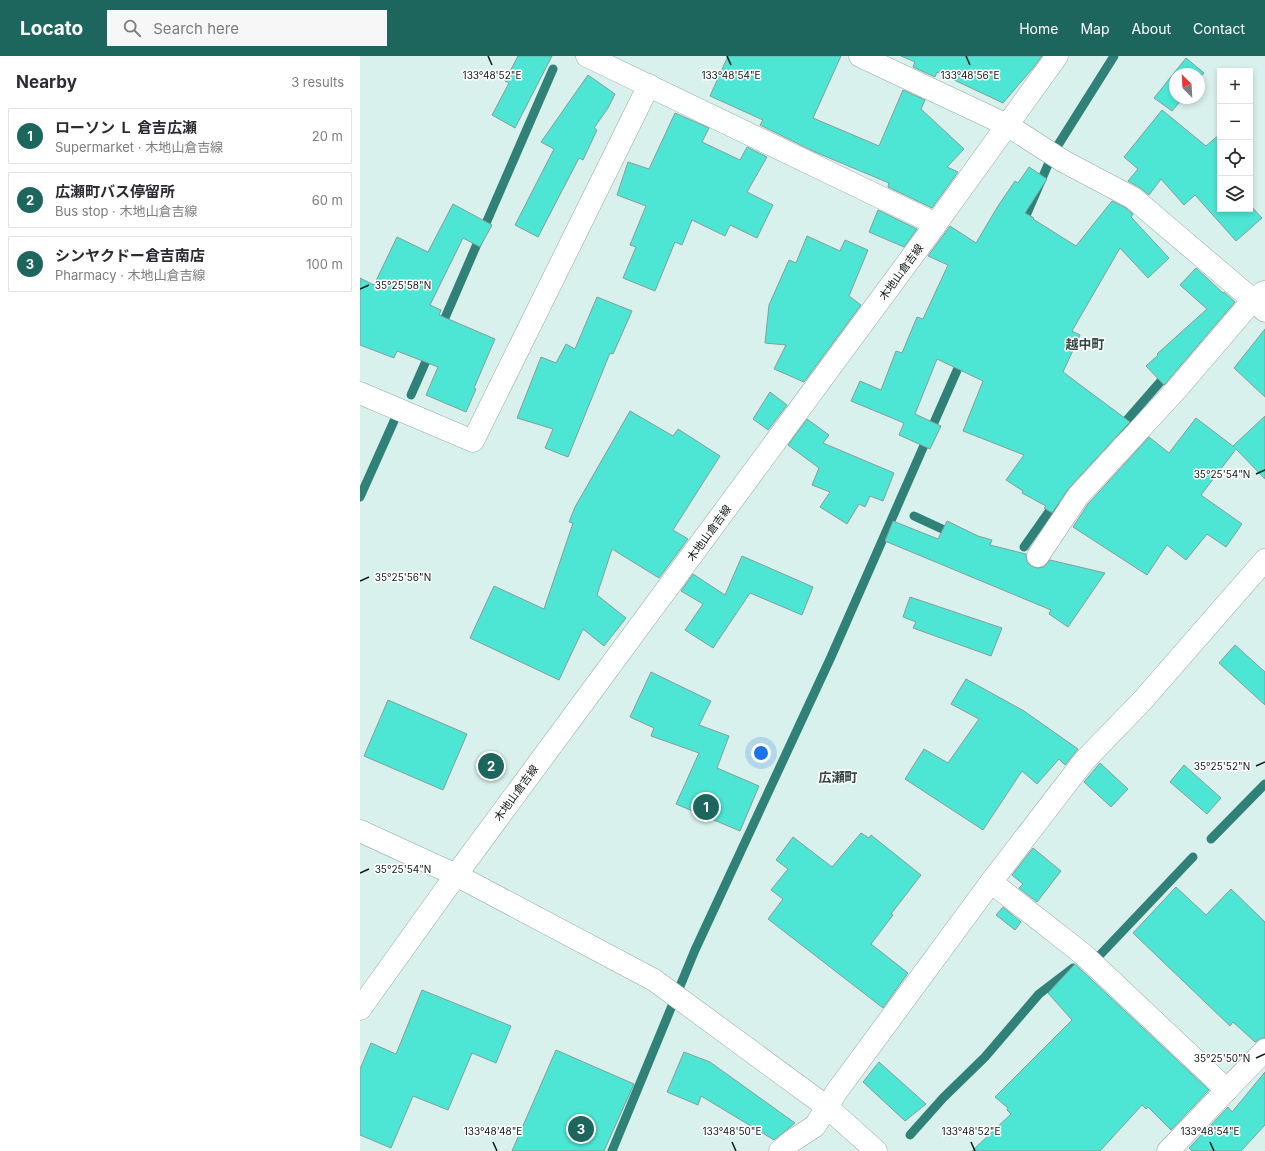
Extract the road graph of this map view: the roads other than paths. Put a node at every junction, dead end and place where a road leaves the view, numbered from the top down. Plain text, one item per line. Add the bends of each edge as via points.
1 (587, 56) edge
2 (860, 56) edge
3 (1057, 56) edge
4 (649, 85) junction
5 (1006, 125) junction
6 (936, 224) junction
7 (1261, 301) edge
8 (360, 392) edge
9 (1038, 556) dead end
10 (1265, 560) edge
11 (360, 831) edge
12 (456, 875) junction
13 (991, 882) junction
14 (360, 1009) edge
15 (1265, 1050) edge
16 (1227, 1090) junction
17 (827, 1106) junction
18 (780, 1151) edge
19 (876, 1151) edge
20 (1168, 1151) edge

1 - 4 street
2 - 5 street
3 - 5 street, 木地山倉吉線
4 - 6 street
4 - 8 street via 473,441
5 - 6 street, 木地山倉吉線
5 - 7 street via 1063,161 1133,198
6 - 12 street, 木地山倉吉線
7 - 9 street via 1078,496
10 - 13 street via 1142,701 1084,761
11 - 12 street
12 - 14 street, 木地山倉吉線
12 - 17 street via 654,980
13 - 16 street via 1084,955
13 - 17 street
15 - 16 street
16 - 20 street
17 - 18 street via 815,1126
17 - 19 street

